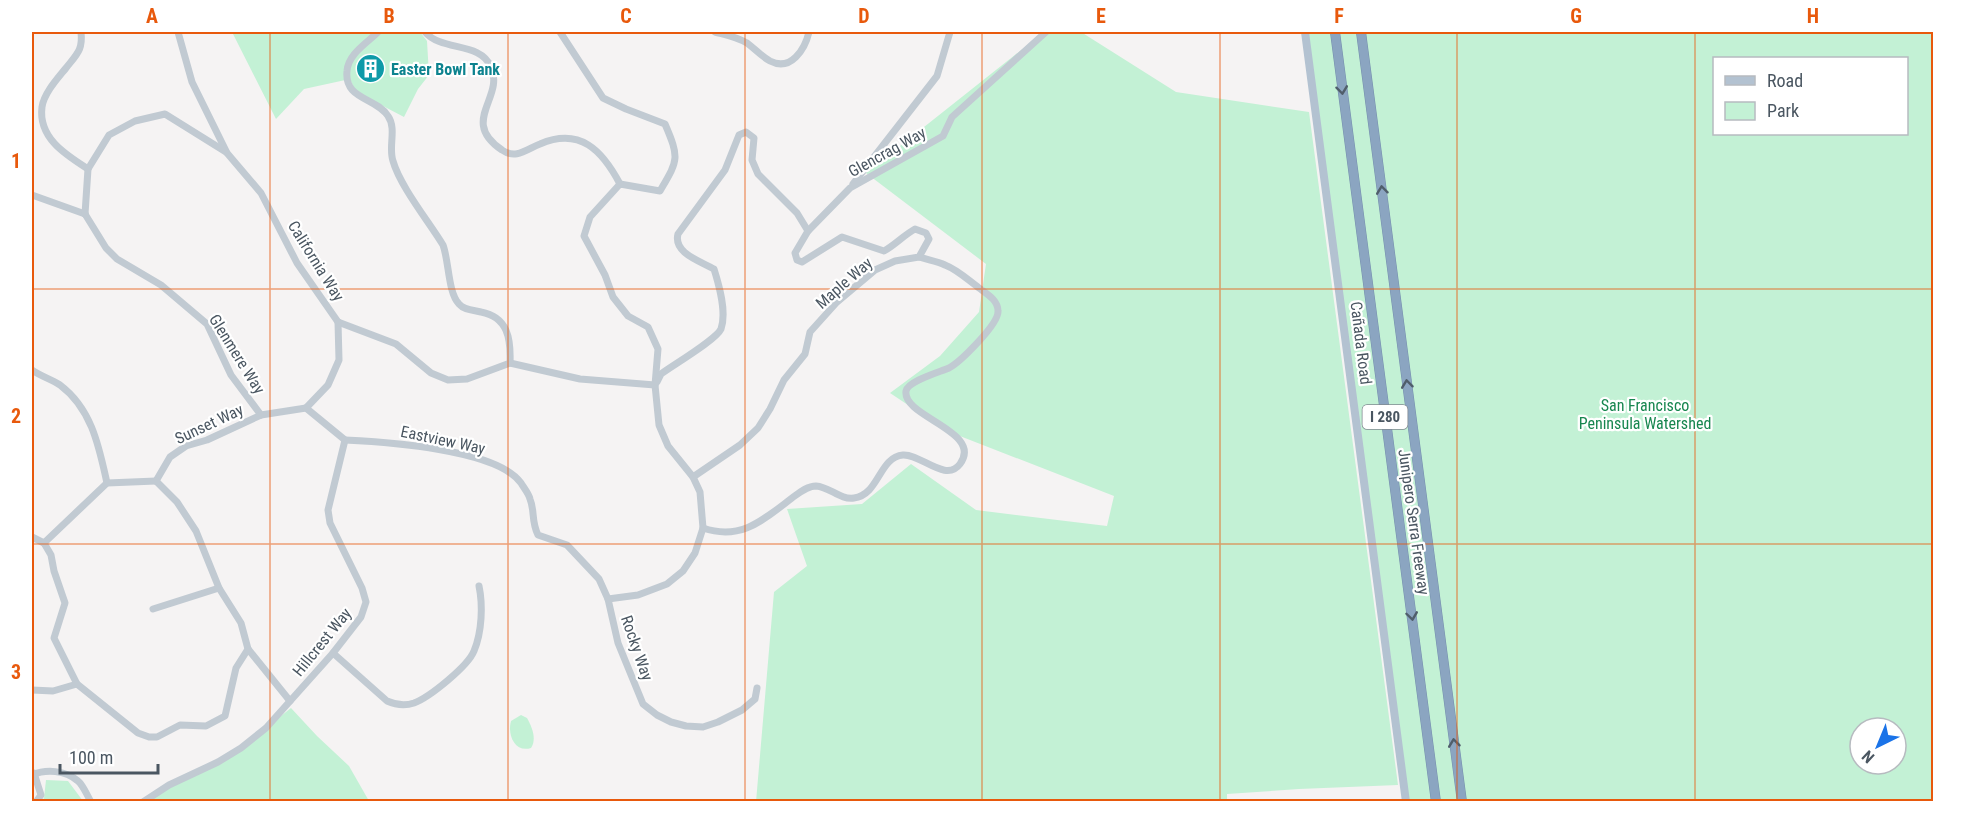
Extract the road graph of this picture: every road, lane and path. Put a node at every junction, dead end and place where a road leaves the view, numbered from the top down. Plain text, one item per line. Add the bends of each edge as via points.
1 (81, 32) edge
2 (178, 32) edge
3 (378, 32) edge
4 (425, 32) edge
5 (560, 32) edge
6 (715, 32) edge
7 (809, 32) edge
8 (950, 32) edge
9 (1046, 32) edge
10 (1305, 32) edge
11 (1335, 32) edge
12 (1361, 32) edge
13 (227, 153) junction
14 (88, 169) junction
15 (620, 184) junction
16 (850, 188) junction
17 (32, 195) edge
18 (86, 214) junction
19 (808, 231) junction
20 (919, 257) junction
21 (338, 322) junction
22 (510, 363) junction
23 (32, 370) edge
24 (655, 385) junction
25 (306, 408) junction
26 (261, 415) junction
27 (345, 440) junction
28 (693, 477) junction
29 (156, 481) junction
30 (107, 483) junction
31 (703, 528) junction
32 (32, 537) edge
33 (44, 543) junction
34 (479, 586) dead end
35 (219, 588) junction
36 (608, 599) junction
37 (153, 609) dead end
38 (248, 649) junction
39 (333, 653) junction
40 (76, 684) junction
41 (757, 688) dead end
42 (32, 690) edge
43 (290, 701) junction
44 (33, 774) edge
45 (36, 801) edge
46 (91, 801) edge
47 (143, 801) edge
48 (1406, 801) edge
49 (1436, 801) edge
50 (1462, 801) edge

1 - 14 street via 83,44 49,90 42,114 47,136
2 - 13 street, California Way via 192,82
3 - 22 street via 349,61 348,82 353,92 388,116 392,126 392,159 443,245 454,296 464,308 491,314 499,320 511,343
4 - 15 street via 439,43 486,58 493,90 484,111 484,129 502,150 517,154 556,138 581,140 603,156
5 - 15 street via 603,98 665,124 674,144 676,163 660,191
6 - 7 street via 746,43 773,63 782,64 799,55
8 - 16 street via 937,76
9 - 16 street, Glencrag Way via 952,117 943,136
10 - 48 main road, Cañada Road
11 -> 49 highway, Junipero Serra Freeway / I 280
50 -> 12 highway, Junipero Serra Freeway / I 280
13 - 14 street via 165,114 135,121 109,135
13 - 21 street, California Way via 261,193 297,263
14 - 18 street
15 - 24 street via 590,217 585,236 613,297 628,316 648,327 658,349
16 - 19 street, Glencrag Way
17 - 18 street
18 - 26 street, Glenmere Way via 117,259 161,285 207,324 231,375
19 - 20 street, Maple Way via 795,254 802,262 842,237 884,250 915,229 926,233 929,239
19 - 24 street via 797,213 758,174 752,160 754,138 746,132 738,135 725,170 676,240 685,253 714,269 721,290 720,329 712,339 661,374
20 - 28 street, Maple Way via 875,270 837,302 810,332 805,354 784,381 758,428
20 - 31 street via 958,272 988,295 998,309 992,326 958,361 906,391 920,412 957,437 964,451 960,464 953,470 943,470 910,455 896,456 858,498 843,497 816,486 742,530 729,533
21 - 22 street, California Way via 396,344 431,373 448,380 467,379
21 - 25 street via 339,360 328,385
22 - 24 street via 580,379
23 - 30 street via 63,387 84,410
24 - 28 street via 659,425 668,446
25 - 26 street, Sunset Way
25 - 27 street
26 - 29 street, Sunset Way via 186,446 170,457
27 - 36 street, Eastview Way via 455,453 497,466 519,480 531,499 538,535 567,544 599,579
27 - 39 street, Hillcrest Way via 328,510 330,523 366,602 361,617
28 - 31 street via 700,492
29 - 30 street
29 - 35 street via 177,502 196,531
30 - 33 street
31 - 36 street via 695,553 668,584 638,595
32 - 33 street
33 - 40 street via 65,603 54,638
34 - 39 street via 482,606 473,653 455,673 415,703 394,705 387,701
35 - 37 street
35 - 38 street via 241,623
36 - 41 street, Rocky Way via 618,643 643,704 657,715 686,726 704,727 742,710 754,699
38 - 40 street via 236,668 225,716 206,726 180,725 157,737 138,733
38 - 43 street
39 - 43 street, Hillcrest Way
40 - 42 street via 53,691
43 - 47 street, Hillcrest Way via 241,748
44 - 45 street via 41,795
44 - 46 street via 61,772 78,781

